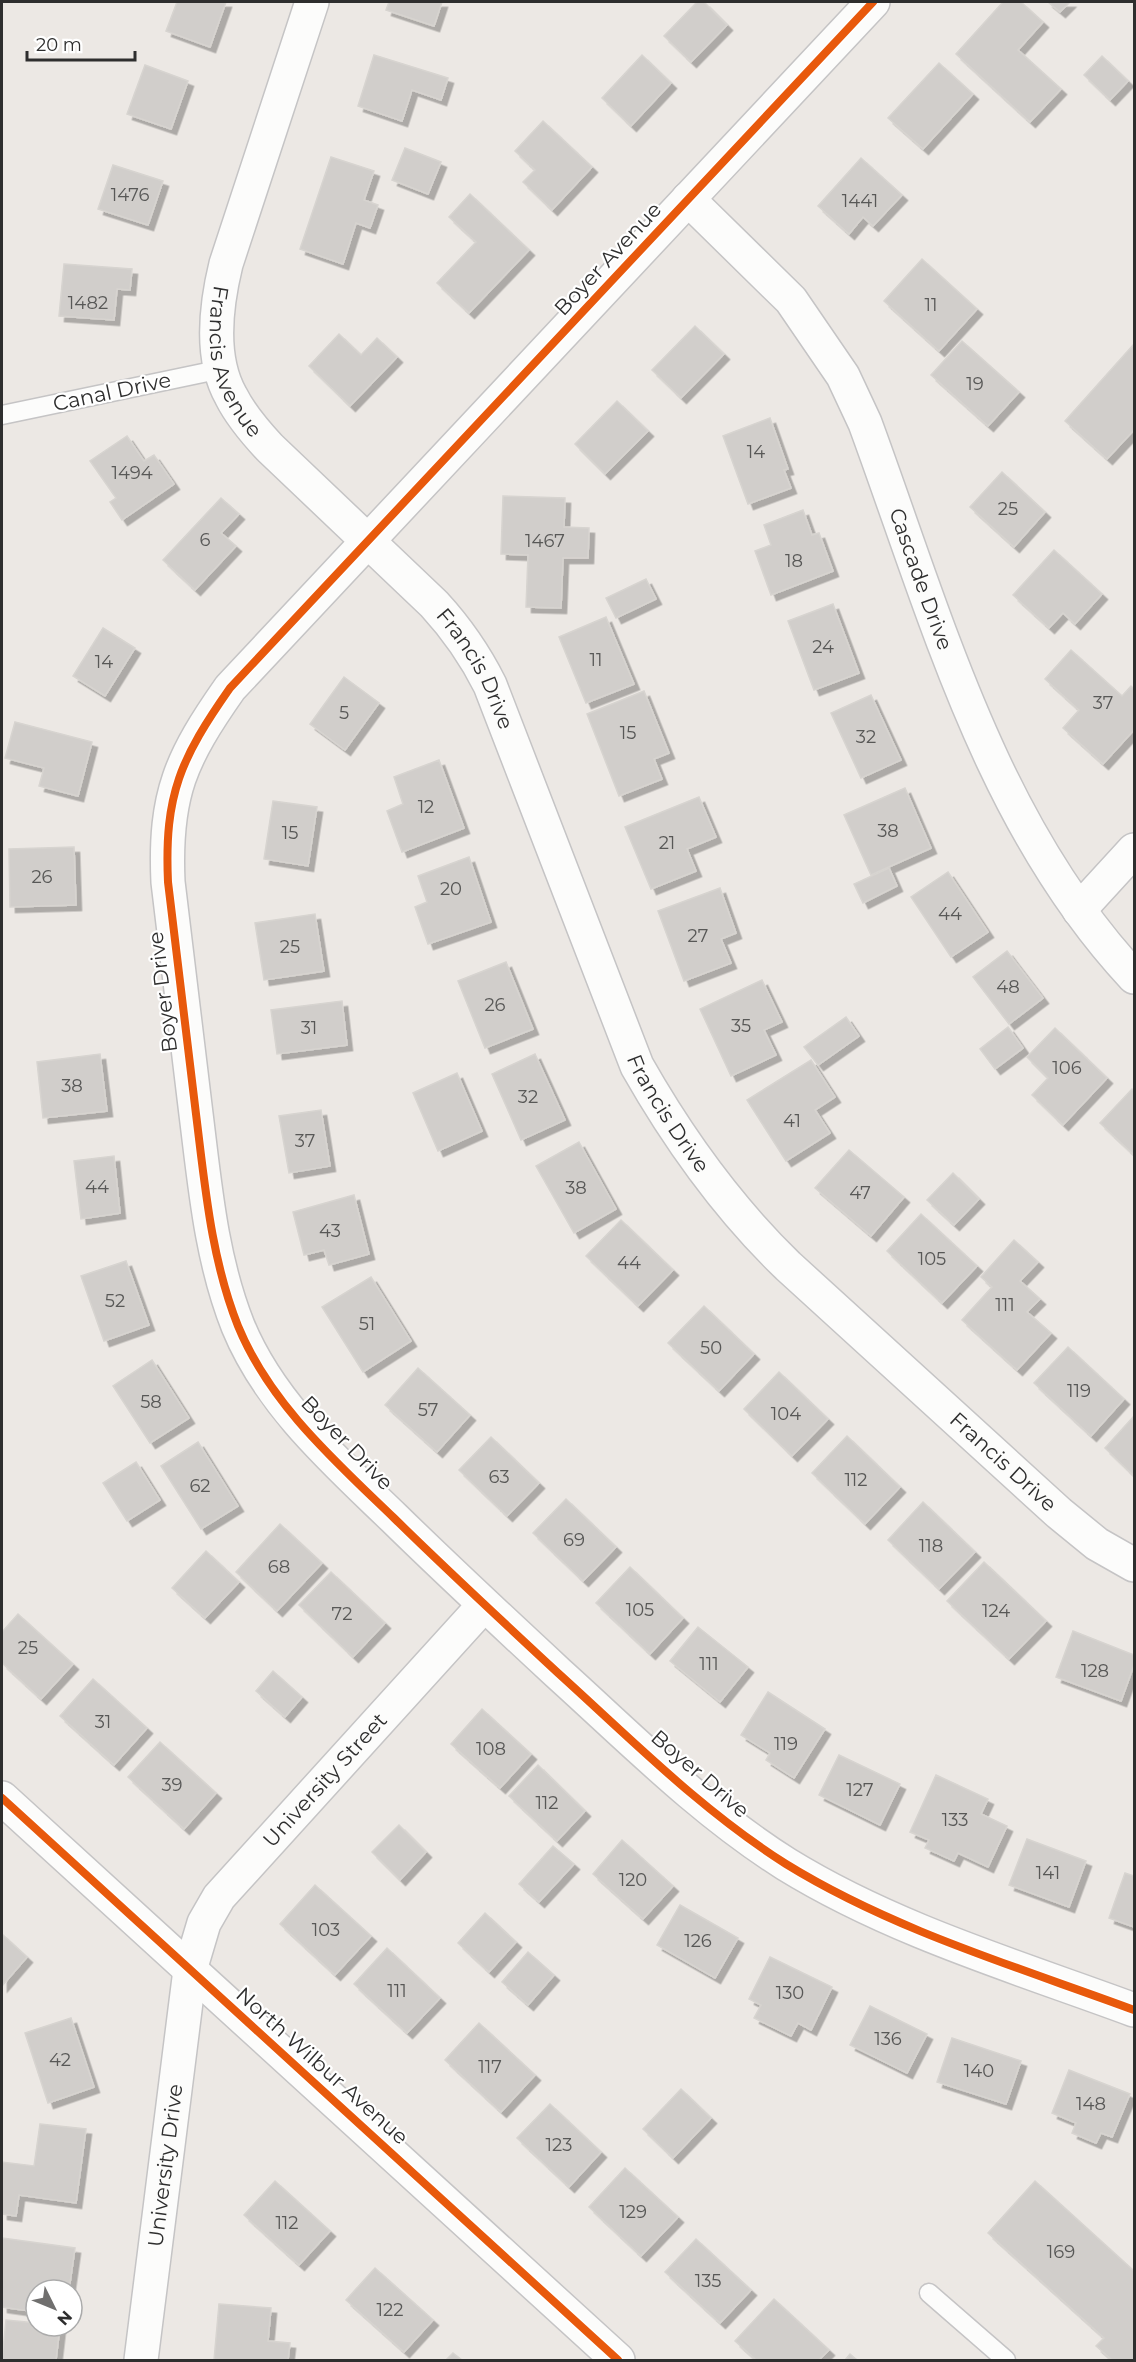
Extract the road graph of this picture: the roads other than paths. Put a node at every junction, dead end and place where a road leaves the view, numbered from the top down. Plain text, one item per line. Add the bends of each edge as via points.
1 (312, 2) edge
2 (873, 2) edge
3 (688, 200) junction
4 (222, 369) junction
5 (2, 416) edge
6 (369, 541) junction
7 (1134, 850) edge
8 (1079, 910) junction
9 (1134, 977) edge
10 (1134, 1565) edge
11 (484, 1605) junction
12 (2, 1798) edge
13 (190, 1970) junction
14 (1134, 2010) edge
15 (929, 2293) dead end
16 (141, 2361) edge
17 (618, 2361) edge
18 (1006, 2361) edge

1 - 4 street, Francis Avenue via 226,264 218,298 217,334
2 - 3 street, Boyer Avenue
3 - 6 street, Boyer Avenue
3 - 8 street, Cascade Drive via 791,300 843,376 865,423 976,727 1038,848
4 - 5 lane, Canal Drive
4 - 6 street, Francis Avenue via 229,394 245,420
6 - 10 street, Francis Drive via 454,626 476,657 490,684 637,1066 699,1165 755,1234 788,1266 1059,1513 1097,1544
6 - 11 street, Boyer Drive via 230,688 184,761 170,807 168,882 211,1233 239,1329 288,1409 315,1441
7 - 8 street
8 - 9 street, Cascade Drive
11 - 13 street, University Street via 219,1897 204,1923
11 - 14 street, Boyer Drive via 684,1787 788,1865 913,1927
12 - 13 street, North Wilbur Avenue
13 - 16 street, University Drive
13 - 17 street, North Wilbur Avenue
15 - 18 lane

